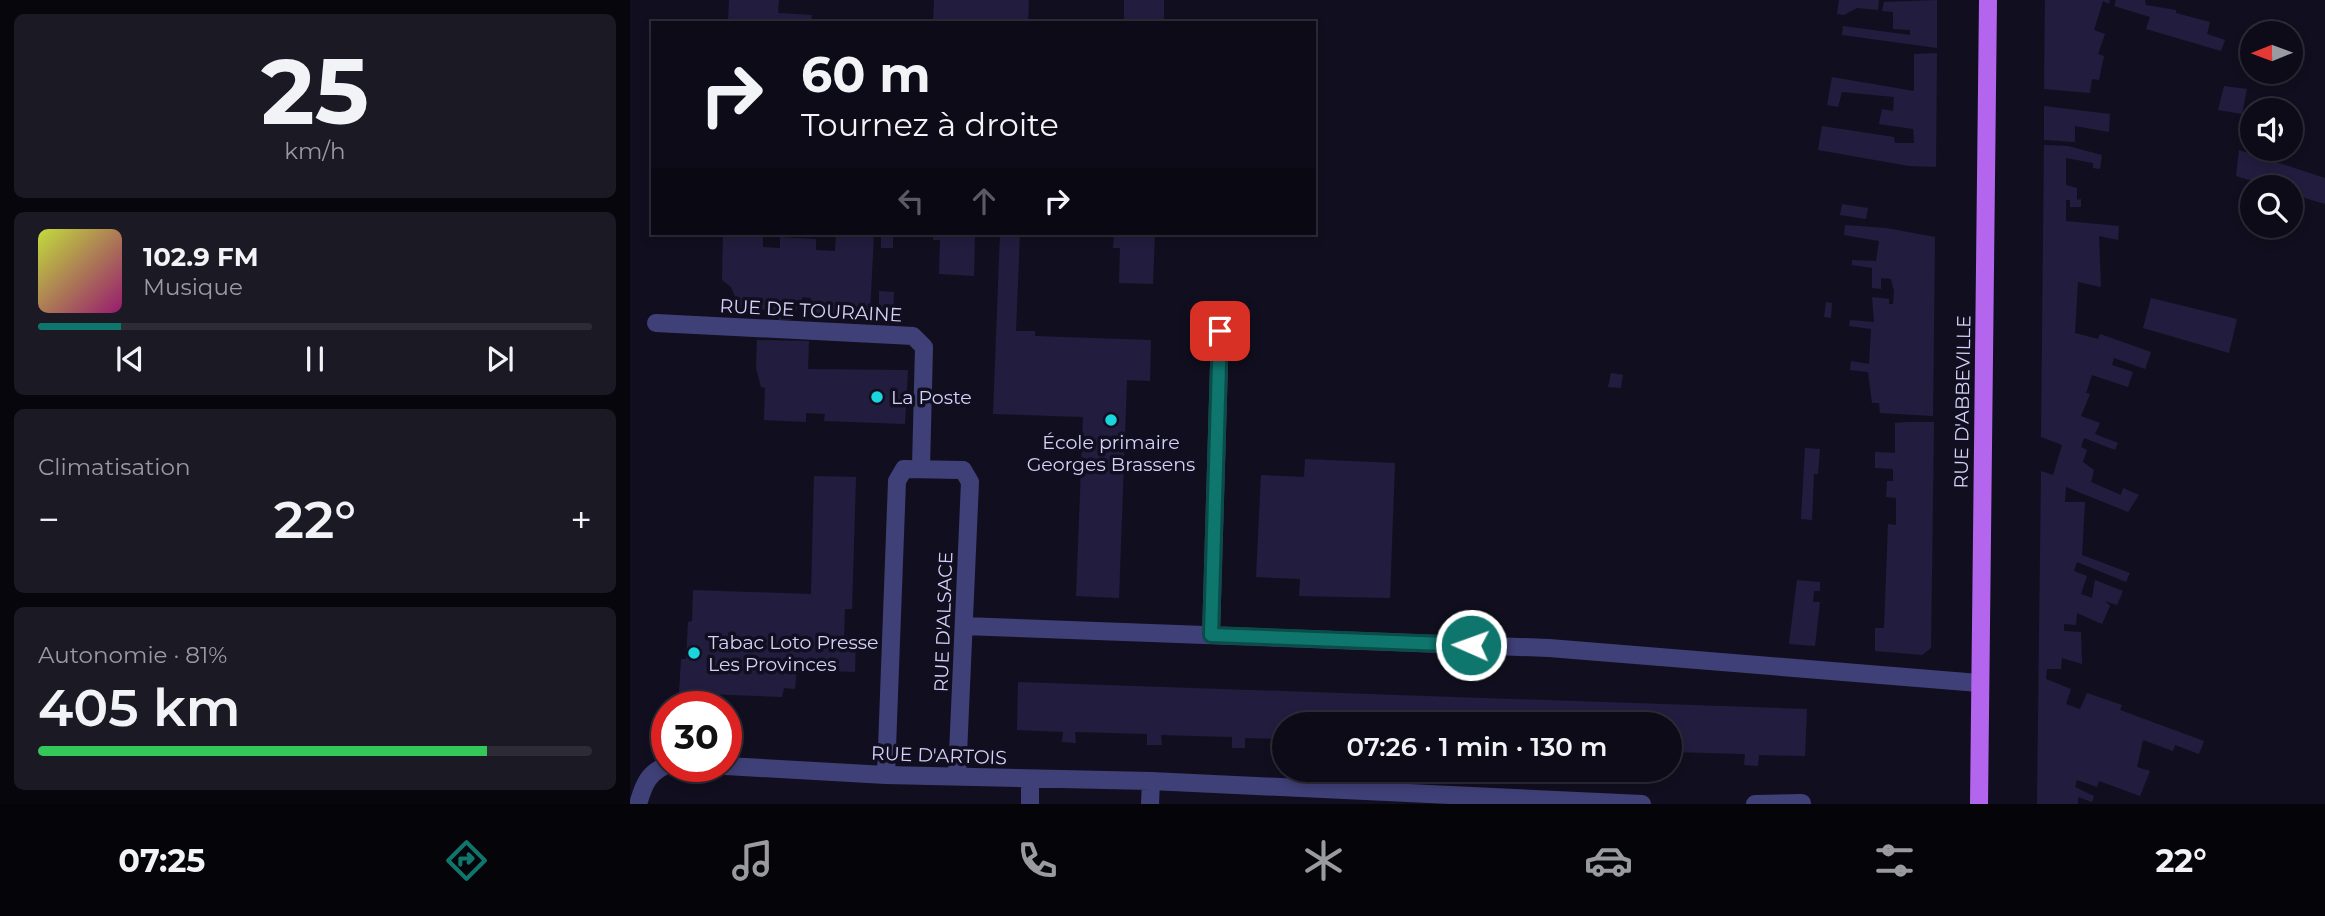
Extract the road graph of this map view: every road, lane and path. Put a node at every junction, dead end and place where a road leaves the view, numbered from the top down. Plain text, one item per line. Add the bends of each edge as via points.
1 (1988, 0) edge
2 (656, 323) dead end
3 (1220, 331) dead end
4 (921, 467) junction
5 (964, 626) junction
6 (1211, 635) junction
7 (1979, 683) junction
8 (742, 767) edge
9 (886, 775) junction
10 (957, 777) junction
11 (651, 778) edge
12 (1030, 779) junction
13 (1151, 781) junction
14 (1335, 797) edge
15 (1802, 803) edge
16 (638, 804) edge
17 (1030, 804) edge
18 (1150, 804) edge
19 (1642, 804) edge
20 (1755, 804) edge
21 (1979, 804) edge

1 - 7 main road, RUE D'ABBEVILLE
2 - 4 street, RUE DE TOURAINE via 913,336 923,347
3 - 6 street
4 - 5 street, RUE D'ALSACE via 963,470 970,482
4 - 9 street via 904,469 897,481
5 - 6 street
5 - 10 street, RUE D'ALSACE
6 - 7 street via 1549,648
7 - 21 main road, RUE D'ABBEVILLE
8 - 9 street, RUE D'ARTOIS
9 - 10 street, RUE D'ARTOIS
10 - 12 street, RUE D'ARTOIS
11 - 16 street
12 - 13 street, RUE D'ARTOIS
12 - 17 street
13 - 14 street, RUE D'ARTOIS
13 - 18 street
14 - 19 street, RUE D'ARTOIS
15 - 20 street

